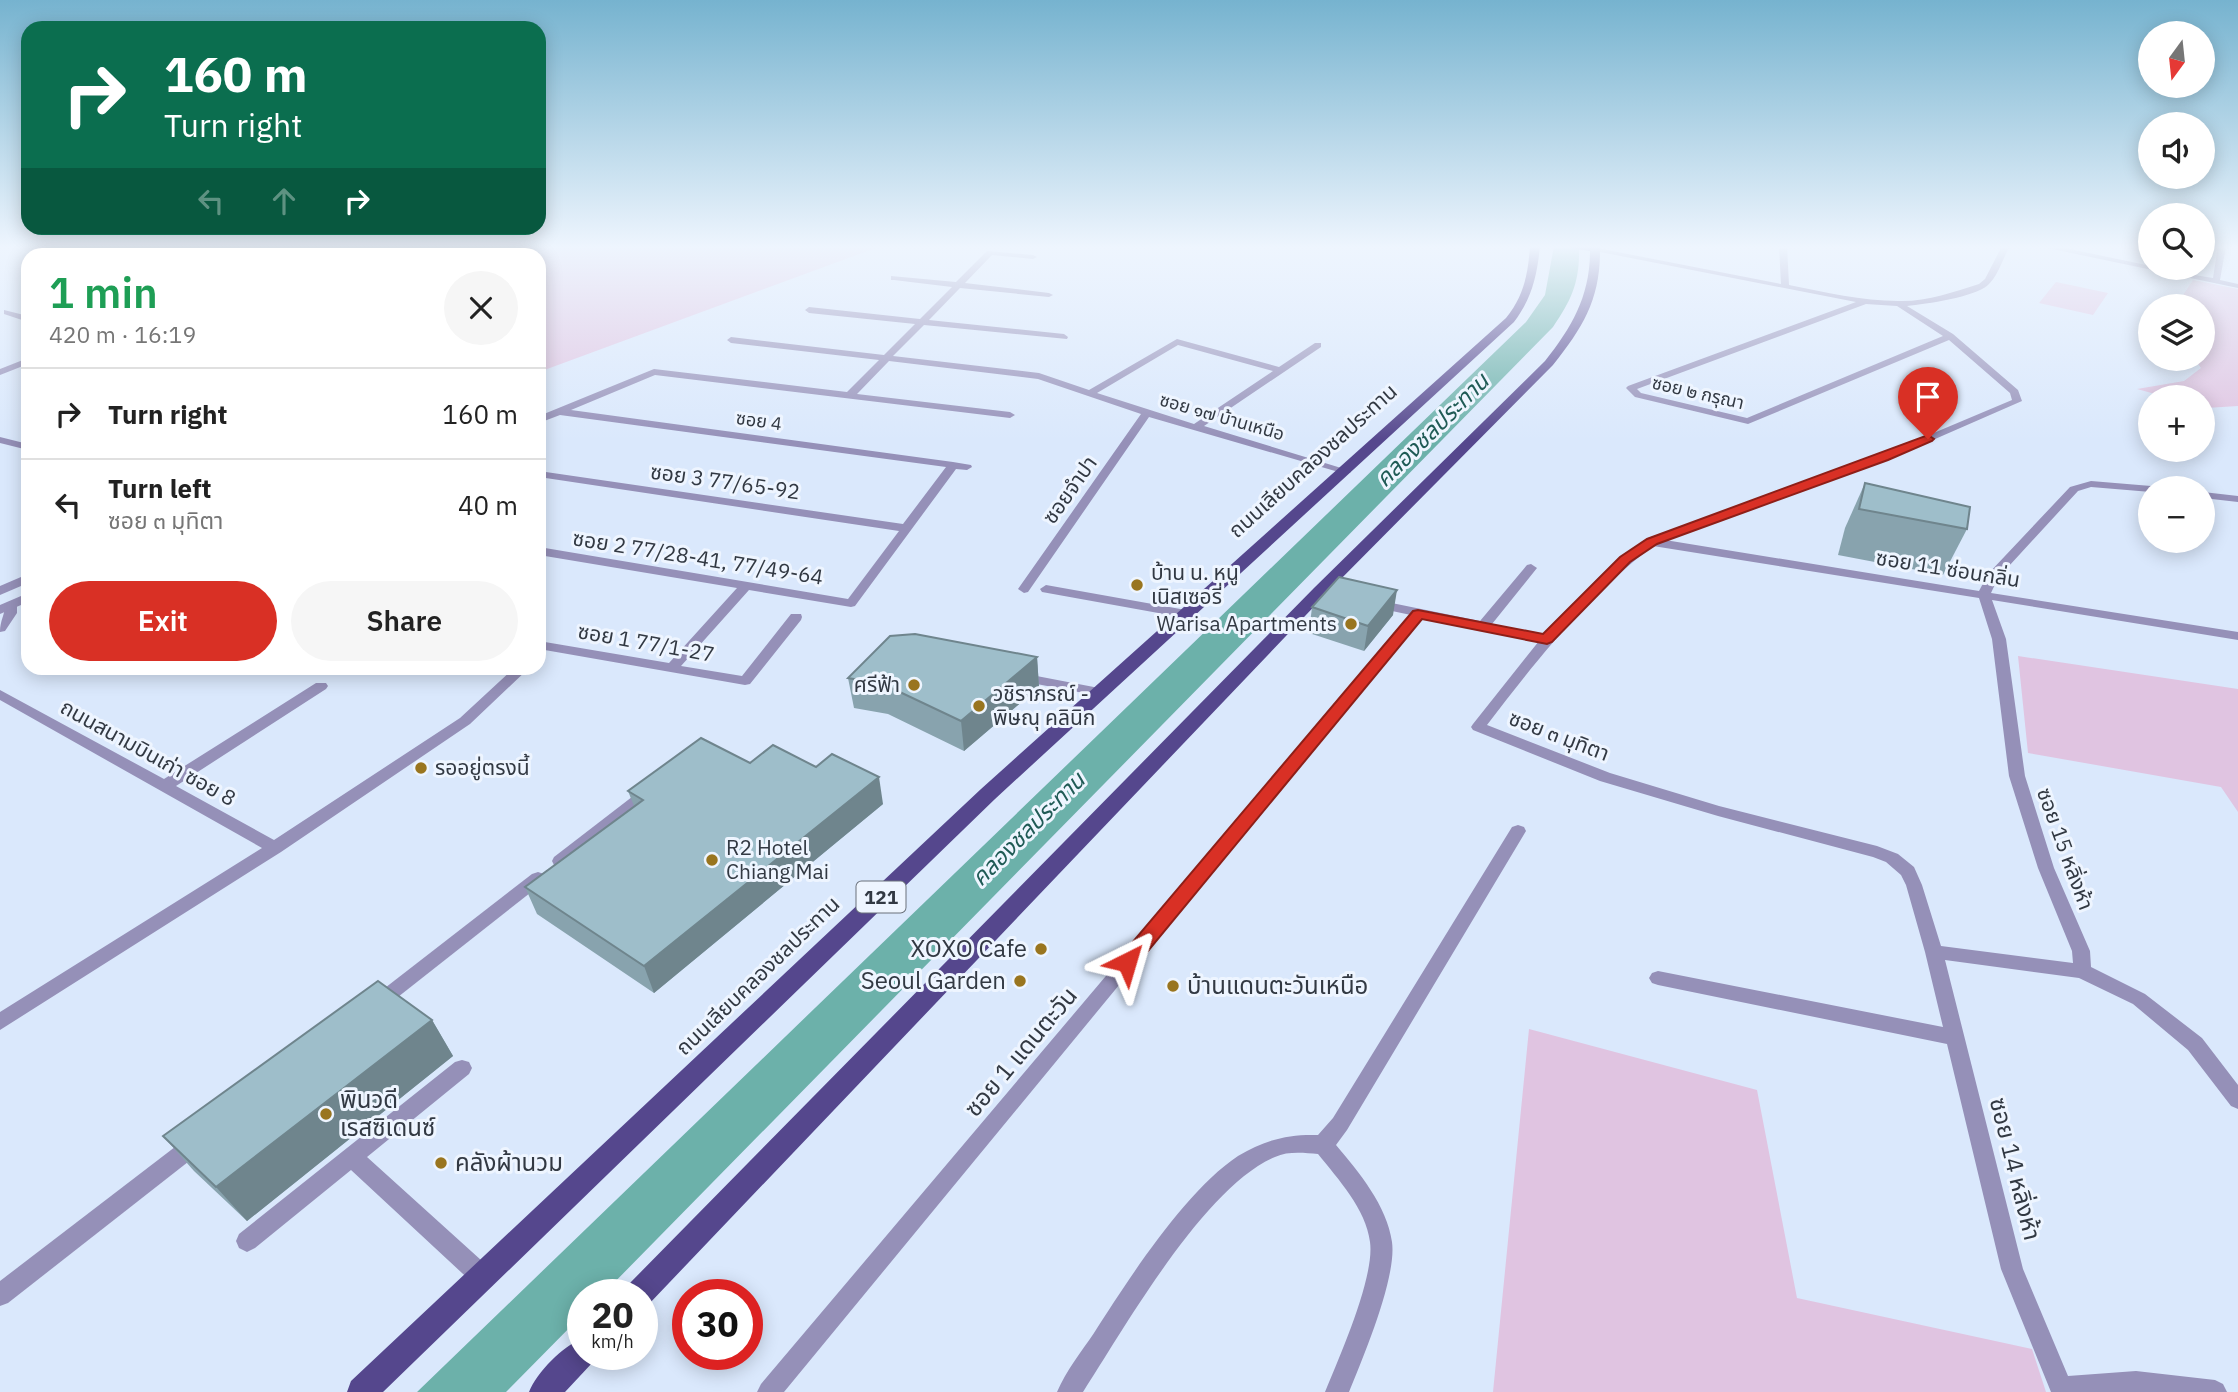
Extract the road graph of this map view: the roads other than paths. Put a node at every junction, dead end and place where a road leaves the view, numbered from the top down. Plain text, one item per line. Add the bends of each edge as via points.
1 (818, 311) edge
2 (932, 311) edge
3 (1517, 311) edge
4 (1586, 311) edge
5 (1839, 311) edge
6 (1911, 311) edge
7 (2, 312) edge
8 (21, 319) edge
9 (921, 322) junction
10 (1950, 336) junction
11 (1064, 337) dead end
12 (731, 340) dead end
13 (1318, 345) dead end
14 (885, 358) junction
15 (21, 364) edge
16 (1280, 370) junction
17 (0, 372) edge
18 (1090, 393) junction
19 (849, 396) junction
20 (560, 412) junction
21 (1147, 413) junction
22 (1010, 415) dead end
23 (546, 417) edge
24 (1196, 428) junction
25 (0, 440) edge
26 (21, 445) edge
27 (953, 465) junction
28 (967, 467) dead end
29 (1346, 471) junction
30 (546, 475) edge
31 (2138, 488) edge
32 (2215, 496) edge
33 (2238, 499) edge
34 (905, 527) junction
35 (1652, 541) junction
36 (546, 552) edge
37 (1531, 568) dead end
38 (21, 581) edge
39 (746, 585) junction
40 (4, 589) edge
41 (1024, 589) dead end
42 (1046, 589) dead end
43 (1984, 594) junction
44 (21, 595) edge
45 (21, 600) edge
46 (1369, 602) edge
47 (5, 607) edge
48 (1186, 614) junction
49 (1418, 614) junction
50 (796, 617) dead end
51 (1482, 627) junction
52 (0, 628) edge
53 (2238, 636) edge
54 (1547, 639) junction
55 (546, 650) edge
56 (672, 668) junction
57 (1006, 673) edge
58 (515, 675) edge
59 (321, 686) dead end
60 (1099, 692) junction
61 (0, 694) edge
62 (660, 783) edge
63 (164, 786) junction
64 (1518, 831) dead end
65 (275, 848) junction
66 (1934, 952) junction
67 (2082, 971) junction
68 (1658, 978) dead end
69 (362, 1015) edge
70 (3, 1016) edge
71 (1956, 1038) junction
72 (462, 1068) dead end
73 (2238, 1100) edge
74 (208, 1134) edge
75 (1323, 1145) junction
76 (352, 1157) junction
77 (247, 1241) dead end
78 (484, 1278) junction
79 (654, 1279) edge
80 (0, 1295) edge
81 (567, 1368) edge
82 (2062, 1390) edge
83 (362, 1392) edge
84 (544, 1392) edge
85 (769, 1392) edge
86 (1069, 1392) edge
87 (1337, 1392) edge
88 (2215, 1392) edge

1 - 9 street
2 - 9 street
3 - 29 main road, ถนนเลียบคลองชลประทาน / 121
4 - 79 main road via 1549,363
5 - 10 street, ซอย ๒ กรุณา via 1631,388 1638,395 1748,421
6 - 10 street, ซอย ๓ มุทิตา
7 - 8 street
9 - 11 street
9 - 14 street
10 - 35 street, ซอย ๓ มุทิตา via 2015,392 2017,401 1884,458
12 - 14 street, ซอย ๑๗ บ้านเหนือ
13 - 16 street
14 - 18 street, ซอย ๑๗ บ้านเหนือ via 1039,376
14 - 19 street
15 - 17 street
16 - 18 street via 1177,342
16 - 24 street
18 - 21 street, ซอย ๑๗ บ้านเหนือ
19 - 20 street via 654,372
19 - 22 street
20 - 23 street
20 - 27 street, ซอย 4
21 - 24 street, ซอย ๑๗ บ้านเหนือ
21 - 41 street, ซอยจำปา
24 - 29 street, ซอย ๑๗ บ้านเหนือ
25 - 26 street
27 - 28 street, ซอย 4
27 - 34 street
29 - 48 main road, ถนนเลียบคลองชลประทาน / 121
30 - 34 street, ซอย 3 77/65-92
31 - 43 street via 2091,484 2074,489 1992,577
32 - 33 street
34 - 39 street, ซอย 2 77/28-41, 77/49-64 via 851,603
35 - 43 street, ซอย 11 ซ่อนกลิ่น
35 - 54 street, ซอย ๓ มุทิตา via 1625,559
36 - 39 street, ซอย 2 77/28-41, 77/49-64
37 - 51 street
38 - 40 street
39 - 56 street
40 - 44 street
42 - 48 street
43 - 53 street, ซอย 11 ซ่อนกลิ่น
43 - 67 street, ซอย 15 หลิ่งห้า via 1999,639 2017,776 2046,868 2081,951
45 - 47 street
46 - 49 street
47 - 52 street via 11,613
48 - 60 main road, ถนนเลียบคลองชลประทาน / 121
49 - 51 street
49 - 85 street, ซอย 1 แดนตะวัน
50 - 56 street, ซอย 1 77/1-27 via 745,681
51 - 54 street
54 - 66 street, ซอย ๓ มุทิตา via 1478,727 1605,777 1892,858 1908,870
55 - 56 street, ซอย 1 77/1-27
57 - 60 street
58 - 65 street via 465,721
59 - 63 street
60 - 78 main road, ถนนเลียบคลองชลประทาน / 121
61 - 63 street, ถนนสนามบินเก่า ซอย 8
62 - 69 street
63 - 65 street, ถนนสนามบินเก่า ซอย 8
64 - 75 street
65 - 70 street
66 - 67 street
66 - 71 street, ซอย 14 หลิ่งห้า
67 - 73 street via 2139,999 2195,1044
68 - 71 street
71 - 82 street, ซอย 14 หลิ่งห้า via 2012,1269
72 - 76 street
74 - 80 street
75 - 86 street via 1297,1143 1270,1149 1226,1177 1168,1246
75 - 87 street via 1368,1207 1381,1244 1373,1290
76 - 77 street
76 - 78 street
78 - 83 main road, ถนนเลียบคลองชลประทาน / 121
81 - 84 main road
82 - 88 street via 2136,1382

